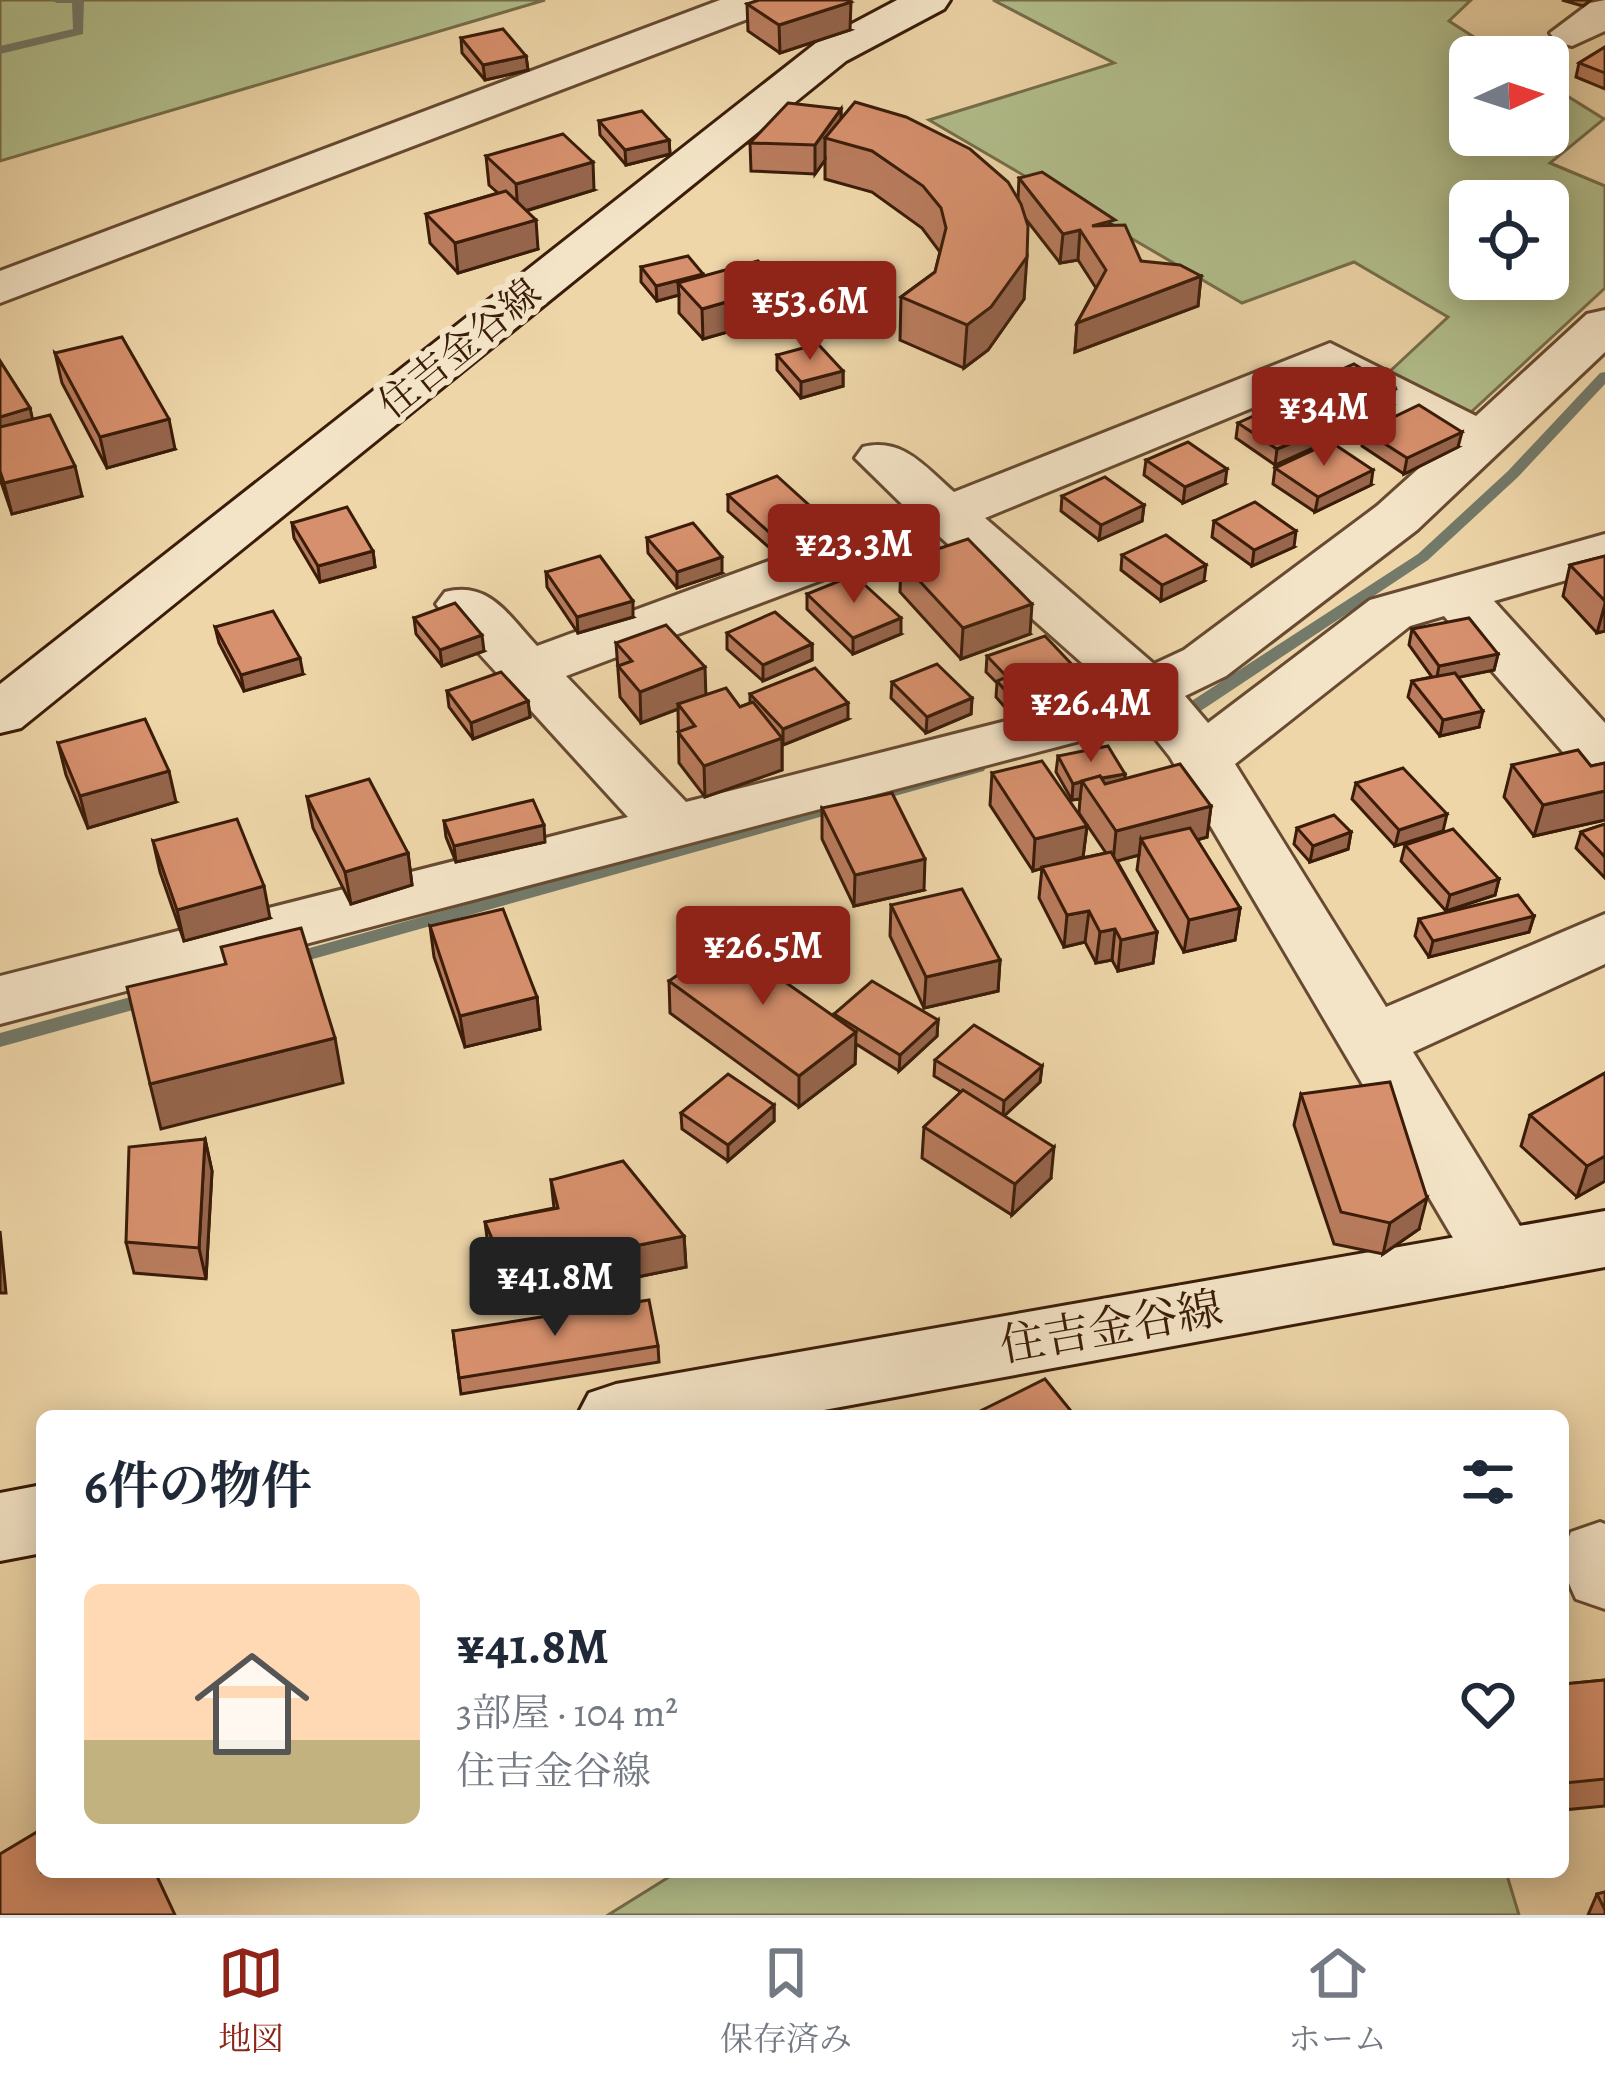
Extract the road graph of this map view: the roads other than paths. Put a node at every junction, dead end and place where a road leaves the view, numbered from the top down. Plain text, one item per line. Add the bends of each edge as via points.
1 (759, 0) edge
2 (929, 0) edge
3 (0, 289) edge
4 (1605, 325) edge
5 (1481, 440) junction
6 (882, 458) dead end
7 (945, 515) junction
8 (1605, 551) edge
9 (1454, 592) junction
10 (465, 604) dead end
11 (527, 670) junction
12 (0, 714) edge
13 (1176, 726) junction
14 (1605, 761) edge
15 (670, 823) junction
16 (1605, 937) edge
17 (0, 1000) edge
18 (1374, 1041) junction
19 (1605, 1238) edge
20 (1502, 1257) junction
21 (649, 1410) edge
22 (36, 1520) edge
23 (0, 1527) edge

1 - 3 street
2 - 12 street, 住吉金谷線 via 831,52
4 - 5 street
5 - 7 street via 1330,358
5 - 13 street via 1397,518 1205,663
6 - 7 street
7 - 11 street
7 - 13 street
8 - 9 street
9 - 13 street via 1390,613
9 - 14 street
10 - 11 street
11 - 15 street
13 - 15 street via 1089,719
13 - 18 street
15 - 17 street
16 - 18 street
18 - 20 street
19 - 20 street, 住吉金谷線
20 - 21 street, 住吉金谷線
22 - 23 street

